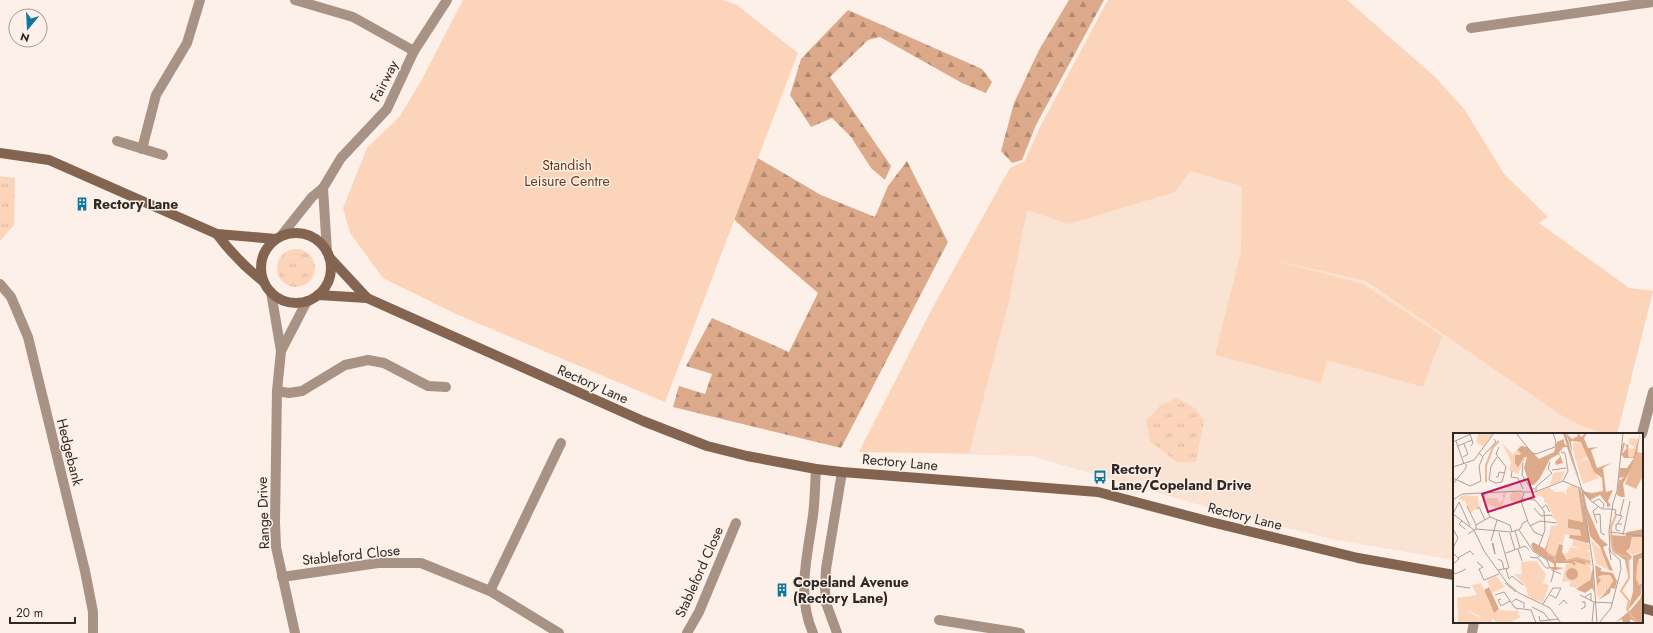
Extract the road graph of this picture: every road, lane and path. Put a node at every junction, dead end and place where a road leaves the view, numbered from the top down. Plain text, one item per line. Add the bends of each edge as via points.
1 (200, 0) edge
2 (295, 0) edge
3 (447, 0) edge
4 (1653, 2) edge
5 (1471, 28) dead end
6 (414, 51) junction
7 (116, 141) dead end
8 (142, 149) junction
9 (0, 153) edge
10 (163, 155) dead end
11 (323, 188) junction
12 (217, 234) junction
13 (279, 237) junction
14 (328, 254) junction
15 (265, 283) junction
16 (0, 284) edge
17 (271, 292) junction
18 (318, 295) junction
19 (367, 298) junction
20 (307, 300) junction
21 (281, 351) junction
22 (446, 387) dead end
23 (277, 391) junction
24 (1653, 392) edge
25 (1650, 418) edge
26 (1642, 433) edge
27 (561, 443) dead end
28 (816, 469) junction
29 (842, 472) junction
30 (736, 523) dead end
31 (1453, 575) edge
32 (282, 577) junction
33 (490, 591) junction
34 (1643, 608) edge
35 (1653, 611) edge
36 (939, 620) dead end
37 (1474, 623) edge
38 (93, 633) edge
39 (295, 633) edge
40 (559, 633) edge
41 (687, 633) edge
42 (813, 633) edge
43 (837, 633) edge
44 (1020, 633) edge
45 (1472, 633) edge

1 - 8 street via 188,43 156,95
2 - 6 street via 353,17
3 - 6 street, Fairway
4 - 5 street
6 - 11 street, Fairway via 387,109 341,158
7 - 8 street
8 - 10 street
9 - 12 main road via 48,160
11 - 13 street, Fairway via 312,197
11 - 14 street
12 - 13 main road
12 - 15 main road via 244,266
13 - 14 main road via 302,233 320,243
13 - 15 main road via 264,254 261,274
14 - 18 main road via 331,267 329,278
14 - 19 main road, Rectory Lane
15 - 17 main road
16 - 38 street, Hedgebank via 11,297 28,337 85,571 93,612
17 - 20 main road via 288,302
17 - 21 street, Range Drive
18 - 19 main road, Rectory Lane
18 - 20 main road
19 - 28 main road, Rectory Lane via 541,377 707,446
20 - 21 street, Range Drive
21 - 23 street, Range Drive
22 - 23 street via 428,386 384,363 368,360 345,365 302,391
23 - 32 street, Range Drive via 275,522 276,547
24 - 25 street
25 - 26 street
27 - 33 street
28 - 29 main road, Rectory Lane
28 - 42 street via 813,513 804,572 807,613
29 - 31 main road, Rectory Lane via 1098,492 1358,558
29 - 43 street via 825,588 826,603
30 - 41 street, Stableford Close via 699,612
32 - 33 street, Stableford Close via 378,563 421,563
32 - 39 street, Range Drive
33 - 40 street, Stableford Close
34 - 35 main road
36 - 44 street
37 - 45 street

